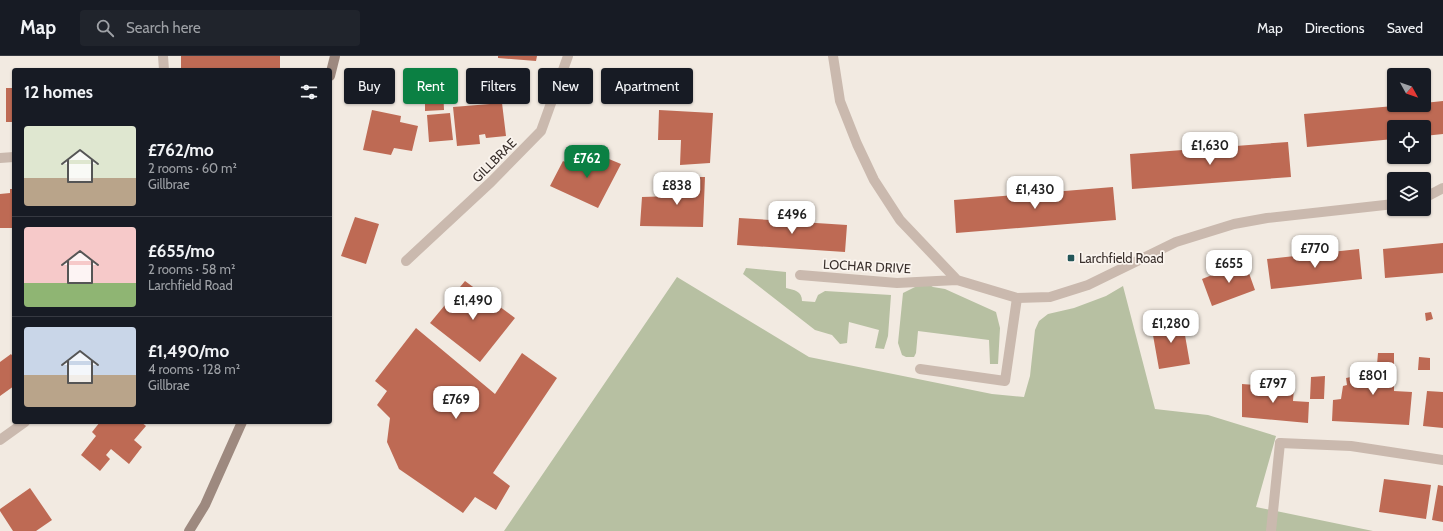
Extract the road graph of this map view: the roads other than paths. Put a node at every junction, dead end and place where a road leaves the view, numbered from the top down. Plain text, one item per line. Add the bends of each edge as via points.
1 (163, 56) edge
2 (335, 56) edge
3 (568, 56) edge
4 (833, 56) edge
5 (164, 68) edge
6 (332, 68) edge
7 (12, 157) edge
8 (0, 158) edge
9 (1443, 188) edge
10 (1431, 194) edge
11 (1387, 205) edge
12 (406, 261) dead end
13 (800, 275) dead end
14 (957, 280) junction
15 (1017, 298) junction
16 (920, 369) dead end
17 (23, 424) edge
18 (241, 424) edge
19 (0, 440) edge
20 (1443, 460) edge
21 (189, 531) edge
22 (1271, 531) edge

1 - 5 street
2 - 6 street
3 - 12 street, GILLBRAE via 541,131 491,182
4 - 14 street via 840,101 874,180 900,220
7 - 8 street
9 - 10 street
11 - 15 street via 1234,224 1176,242 1088,285 1050,297
13 - 14 street, LOCHAR DRIVE via 897,283
14 - 15 street
15 - 16 street via 1005,381
17 - 19 street
18 - 21 street via 205,504
20 - 22 street via 1351,446 1280,444

